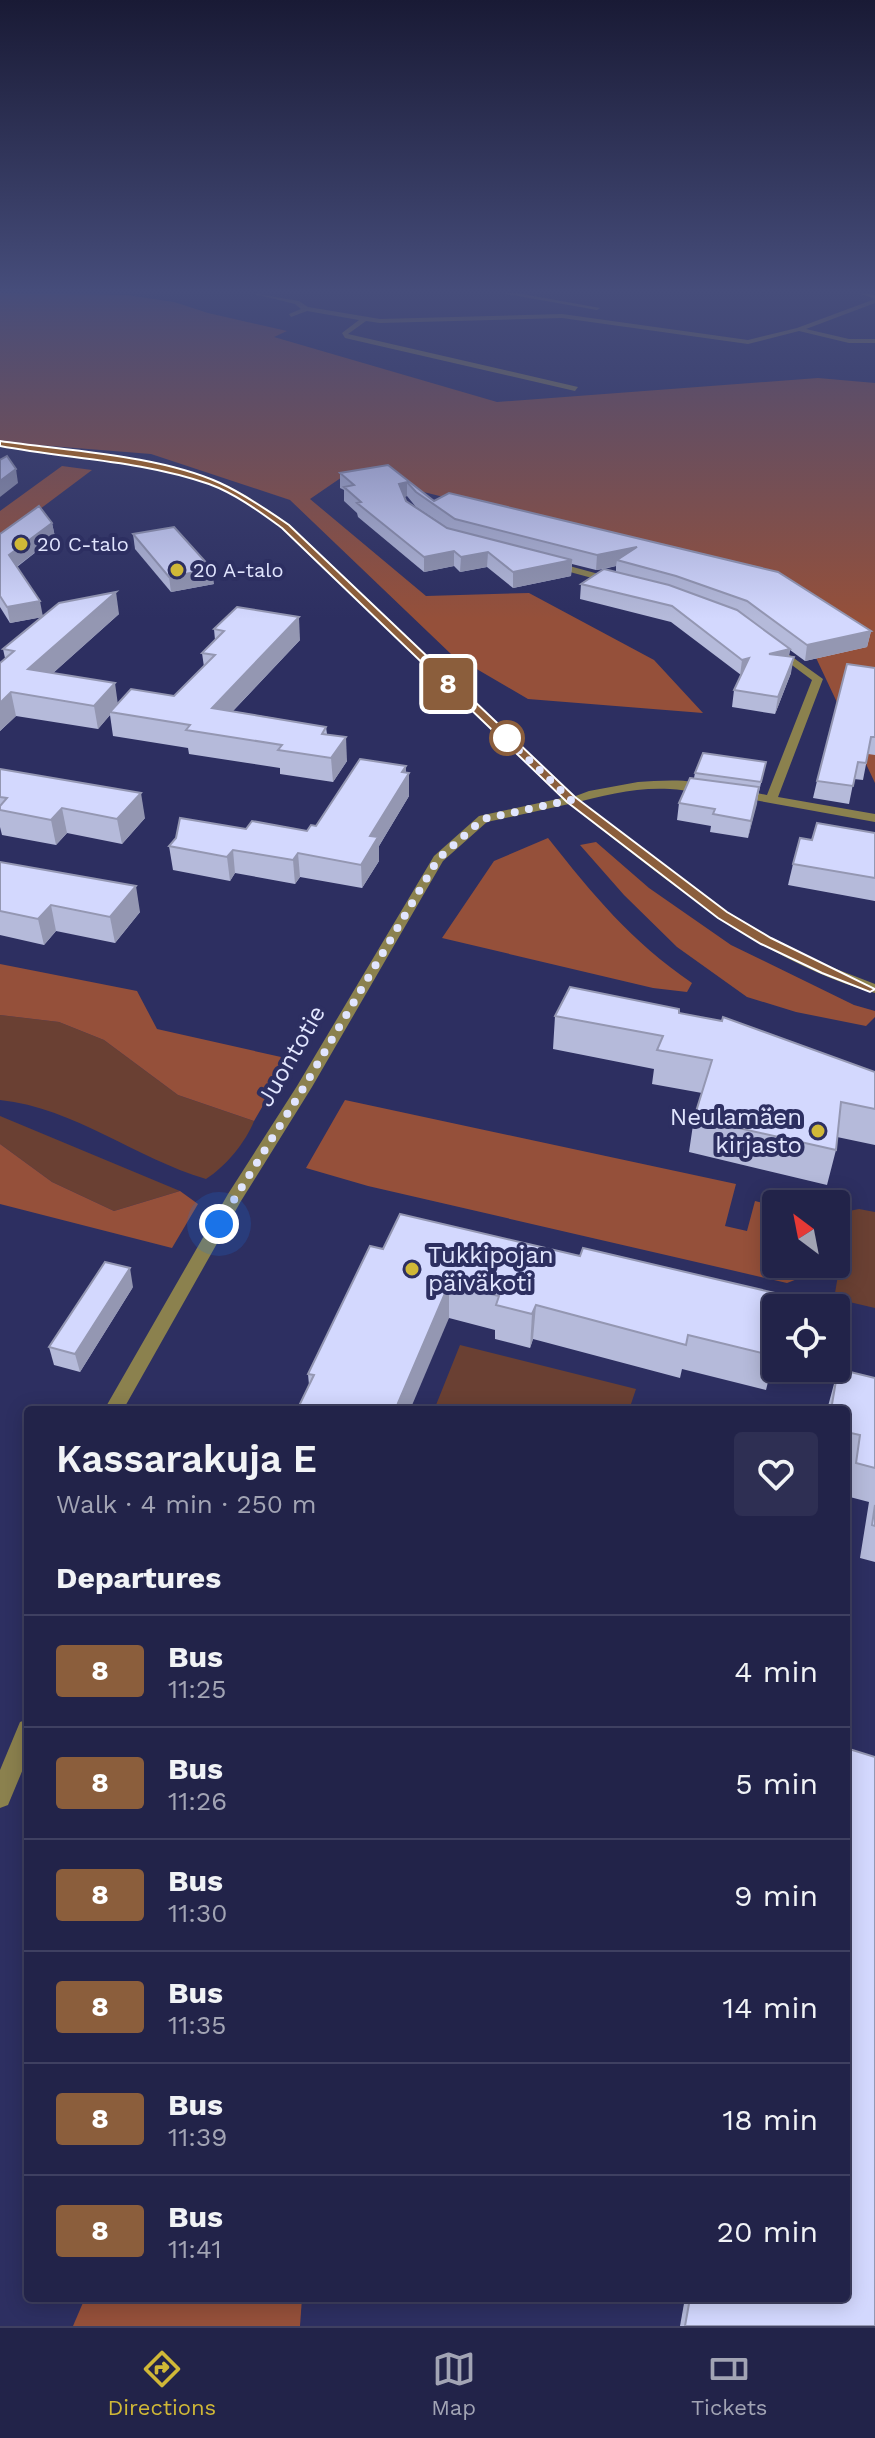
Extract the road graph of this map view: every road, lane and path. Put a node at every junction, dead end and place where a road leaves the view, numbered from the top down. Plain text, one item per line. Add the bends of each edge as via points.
1 (0, 444) edge
2 (539, 561) edge
3 (627, 584) edge
4 (762, 638) edge
5 (771, 799) junction
6 (571, 800) junction
7 (875, 818) edge
8 (875, 989) edge
9 (115, 1406) edge
10 (24, 1740) edge
11 (0, 1797) edge

1 - 6 street via 145,464 214,483 254,504 286,526
2 - 3 street
4 - 5 street via 818,679
5 - 6 street, Juontotie via 654,783
5 - 7 street, Juontotie
6 - 8 street via 723,915 766,941
6 - 9 street, Juontotie via 483,819 438,859
10 - 11 street

